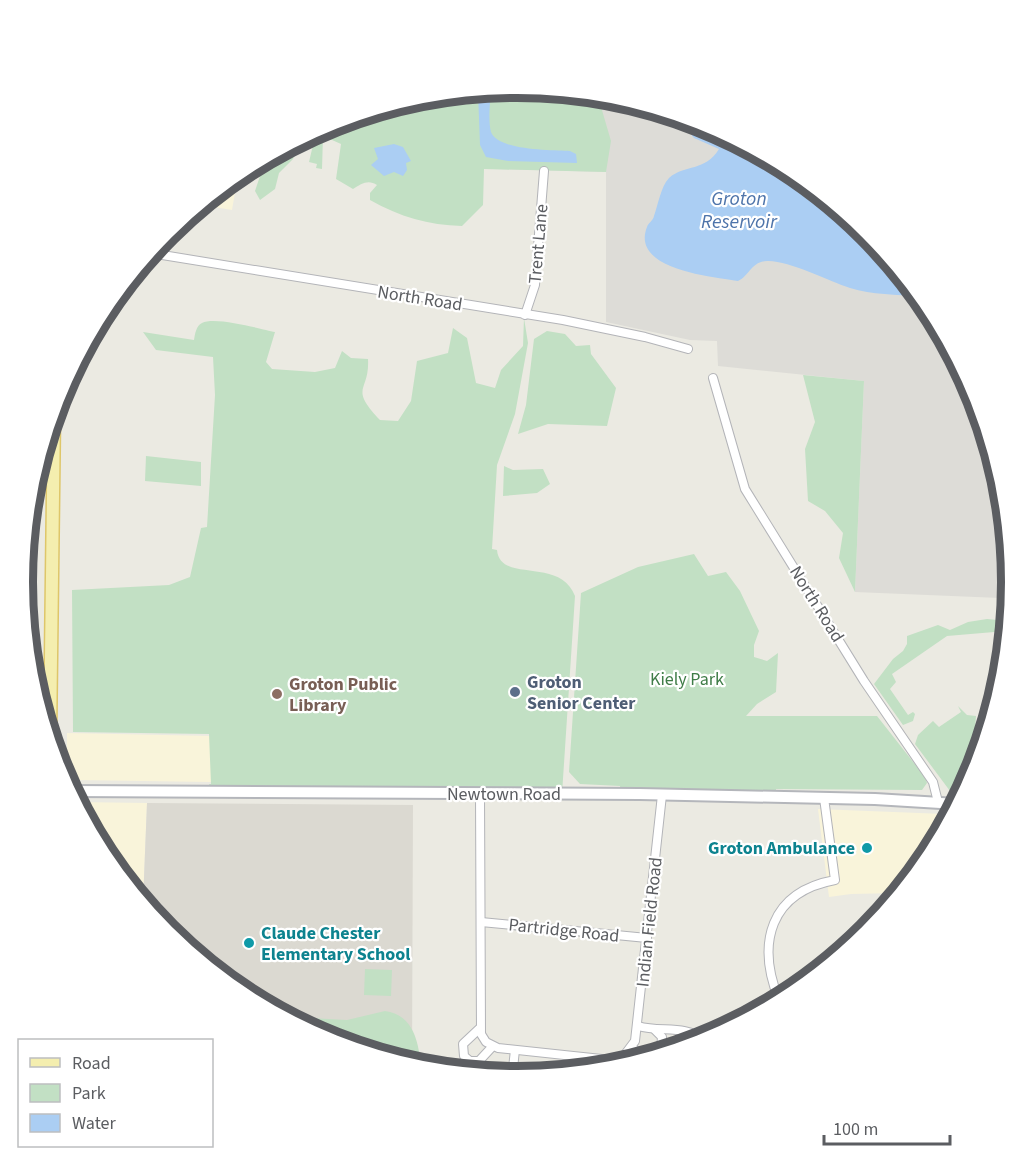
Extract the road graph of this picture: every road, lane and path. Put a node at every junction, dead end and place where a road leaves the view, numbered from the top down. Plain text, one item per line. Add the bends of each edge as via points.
1 (544, 171) dead end
2 (161, 255) edge
3 (525, 315) junction
4 (688, 349) dead end
5 (713, 378) dead end
6 (54, 443) edge
7 (50, 712) edge
8 (80, 791) edge
9 (480, 793) junction
10 (662, 795) junction
11 (824, 798) junction
12 (938, 802) junction
13 (948, 803) edge
14 (481, 922) junction
15 (647, 939) junction
16 (776, 991) edge
17 (638, 1026) junction
18 (479, 1029) junction
19 (653, 1030) junction
20 (693, 1033) edge
21 (661, 1045) edge
22 (492, 1047) junction
23 (632, 1048) junction
24 (515, 1050) junction
25 (638, 1051) edge
26 (626, 1054) edge
27 (600, 1059) edge
28 (513, 1066) edge

1 - 3 street, Trent Lane via 535,285
2 - 3 street, North Road
3 - 4 street, North Road via 614,329
5 - 12 street, North Road via 745,489 864,681 933,782
6 - 7 main road
8 - 9 main road, Newtown Road
9 - 10 main road, Newtown Road
9 - 14 street
10 - 11 main road, Newtown Road
10 - 15 street, Indian Field Road
11 - 12 main road, Newtown Road
11 - 16 street via 835,880 794,895 775,920 768,962
12 - 13 main road
14 - 15 street, Partridge Road
14 - 18 street
15 - 17 street, Indian Field Road
17 - 19 street
17 - 23 street, Indian Field Road
18 - 22 street
18 - 22 street via 463,1044 464,1056 479,1061
19 - 20 street
19 - 21 street via 662,1037
22 - 24 street
23 - 25 street
23 - 26 street
24 - 27 street
24 - 28 street

